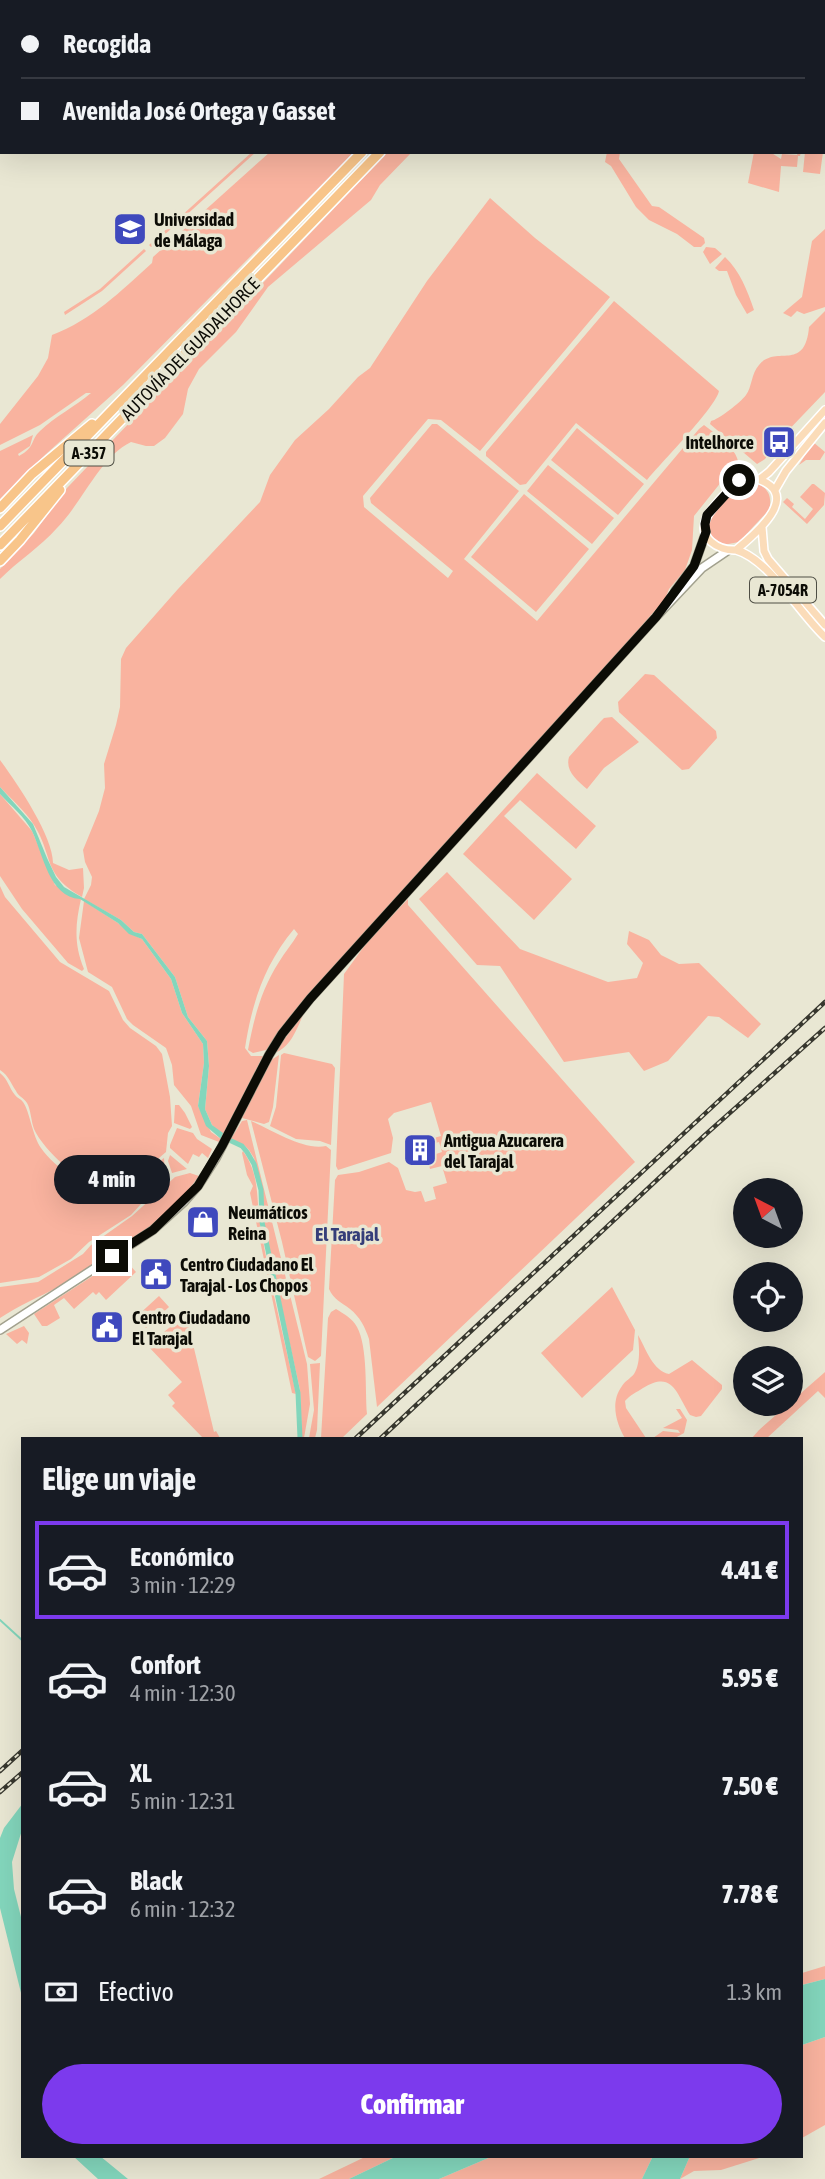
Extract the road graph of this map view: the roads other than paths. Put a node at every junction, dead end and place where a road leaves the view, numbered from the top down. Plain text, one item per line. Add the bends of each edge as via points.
1 (360, 154) edge
2 (378, 154) edge
3 (177, 362) junction
4 (118, 403) junction
5 (825, 410) edge
6 (825, 423) edge
7 (760, 480) junction
8 (775, 490) junction
9 (0, 508) edge
10 (0, 526) edge
11 (762, 526) junction
12 (706, 532) junction
13 (0, 545) edge
14 (736, 550) junction
15 (727, 551) junction
16 (0, 561) edge
17 (656, 617) junction
18 (825, 625) edge
19 (825, 637) edge
20 (0, 1330) edge

1 - 4 highway, AUTOVÍA DEL GUADALHORCE / A-357
2 - 3 highway, AUTOVÍA DEL GUADALHORCE / A-357
3 - 13 highway, AUTOVÍA DEL GUADALHORCE / A-357
3 - 16 highway
4 - 9 highway via 50,458
4 - 10 highway, AUTOVÍA DEL GUADALHORCE / A-357
5 - 7 main road
6 - 8 main road
7 - 8 main road
7 - 12 main road via 739,480 707,515
8 - 11 main road via 776,504
11 - 14 main road
11 - 18 main road, A-7054R via 768,559
12 - 15 main road via 711,543
12 - 17 main road via 694,566
14 - 15 main road
14 - 19 main road, A-7054R via 762,564
15 - 17 main road via 702,568
17 - 20 main road via 310,999 269,1055 198,1186 153,1230

